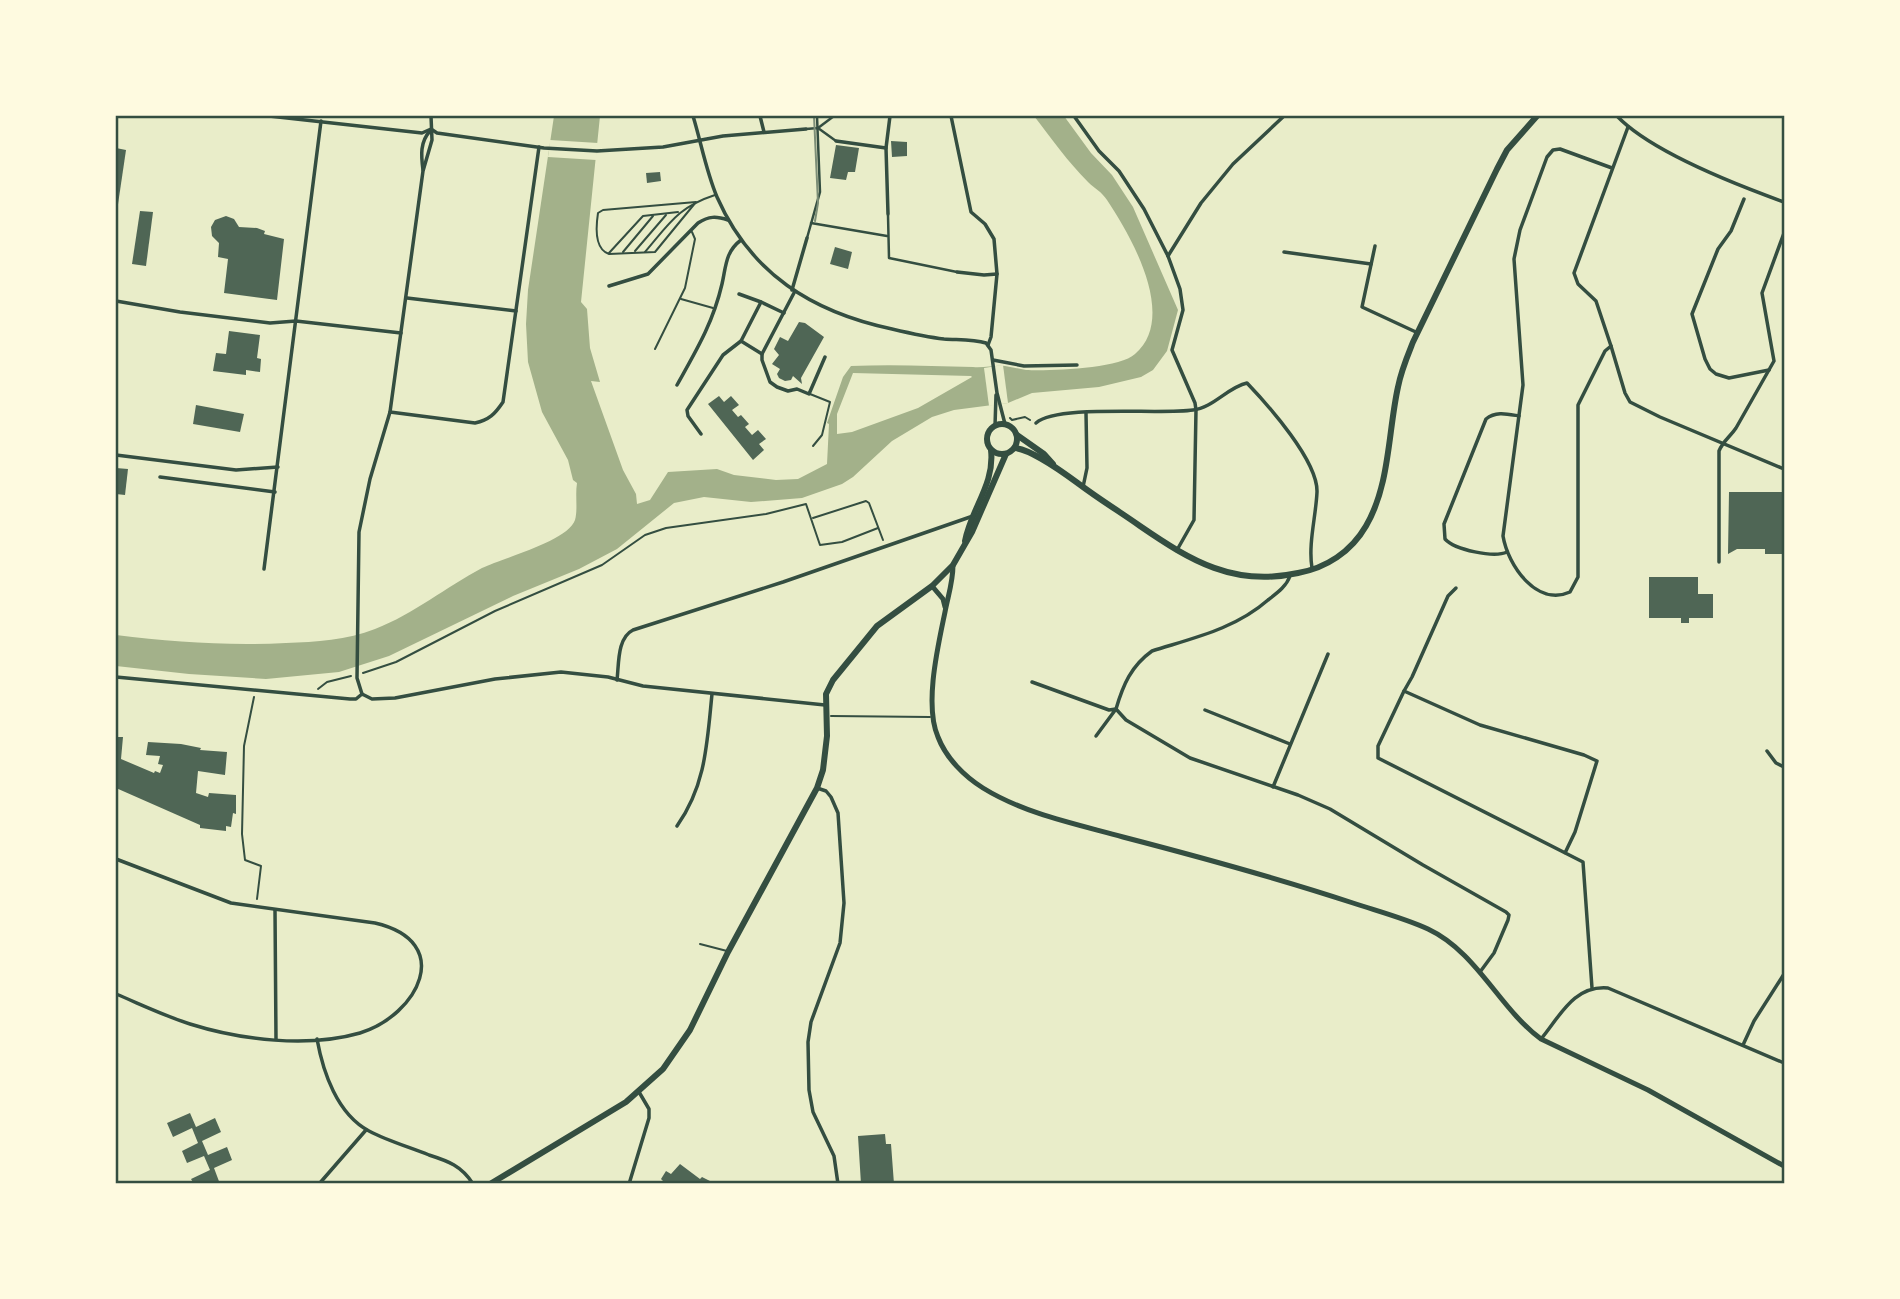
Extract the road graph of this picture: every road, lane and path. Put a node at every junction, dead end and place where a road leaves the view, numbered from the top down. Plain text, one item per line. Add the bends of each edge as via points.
1 (269, 116) edge
2 (431, 116) edge
3 (693, 116) edge
4 (760, 116) edge
5 (817, 116) edge
6 (834, 116) edge
7 (890, 116) edge
8 (951, 116) edge
9 (1074, 116) edge
10 (1284, 116) edge
11 (1537, 116) edge
12 (1617, 116) edge
13 (321, 121) junction
14 (1628, 127) junction
15 (818, 128) junction
16 (431, 129) junction
17 (806, 129) joint
18 (764, 132) junction
19 (700, 139) junction
20 (836, 141) joint
21 (539, 147) junction
22 (886, 148) junction
23 (1612, 168) junction
24 (423, 171) junction
25 (716, 195) junction
26 (1744, 199) dead end
27 (696, 202) junction
28 (1784, 202) edge
29 (679, 212) junction
30 (666, 214) junction
31 (888, 214) joint
32 (654, 216) junction
33 (728, 220) junction
34 (811, 223) junction
35 (691, 229) junction
36 (1784, 233) edge
37 (888, 236) dead end
38 (807, 239) joint
39 (741, 240) junction
40 (1375, 246) dead end
41 (634, 252) junction
42 (645, 252) junction
43 (1284, 252) dead end
44 (622, 253) junction
45 (608, 254) junction
46 (1168, 256) junction
47 (1371, 264) junction
48 (957, 272) joint
49 (997, 274) junction
50 (610, 286) dead end
51 (793, 291) junction
52 (739, 294) dead end
53 (406, 298) junction
54 (680, 299) junction
55 (116, 301) edge
56 (761, 303) junction
57 (715, 309) junction
58 (516, 311) junction
59 (784, 313) junction
60 (296, 321) junction
61 (401, 333) junction
62 (1418, 333) junction
63 (741, 341) junction
64 (988, 345) junction
65 (1611, 346) junction
66 (655, 349) dead end
67 (762, 354) junction
68 (825, 357) dead end
69 (993, 360) junction
70 (1077, 365) dead end
71 (1769, 370) junction
72 (677, 385) dead end
73 (997, 393) junction
74 (809, 394) junction
75 (1196, 410) junction
76 (390, 412) junction
77 (1086, 413) junction
78 (1007, 416) dead end
79 (1519, 416) junction
80 (1005, 424) junction
81 (1036, 424) joint
82 (995, 426) junction
83 (701, 434) dead end
84 (1017, 436) junction
85 (1722, 443) junction
86 (813, 446) dead end
87 (1015, 448) junction
88 (991, 450) junction
89 (1006, 454) junction
90 (116, 455) edge
91 (278, 467) junction
92 (1056, 468) junction
93 (1784, 469) edge
94 (160, 477) dead end
95 (1083, 487) junction
96 (275, 492) junction
97 (973, 516) junction
98 (811, 518) junction
99 (878, 528) junction
100 (885, 545) junction
101 (964, 547) junction
102 (1177, 551) junction
103 (1507, 552) junction
104 (1719, 562) dead end
105 (953, 565) junction
106 (264, 569) dead end
107 (1313, 570) junction
108 (1290, 575) junction
109 (932, 586) junction
110 (1456, 588) dead end
111 (945, 611) junction
112 (1328, 654) dead end
113 (116, 677) edge
114 (617, 680) junction
115 (1032, 682) dead end
116 (257, 690) junction
117 (1404, 691) junction
118 (362, 694) junction
119 (712, 694) junction
120 (313, 695) junction
121 (825, 705) junction
122 (1116, 709) junction
123 (1205, 710) dead end
124 (826, 716) junction
125 (932, 717) junction
126 (1096, 736) dead end
127 (1290, 744) junction
128 (1767, 751) dead end
129 (1784, 767) edge
130 (1273, 787) junction
131 (817, 788) junction
132 (677, 826) dead end
133 (1565, 853) junction
134 (116, 859) edge
135 (256, 907) junction
136 (275, 910) junction
137 (700, 944) dead end
138 (728, 951) junction
139 (1480, 972) junction
140 (1784, 974) edge
141 (1592, 988) junction
142 (116, 994) edge
143 (276, 1039) junction
144 (317, 1039) junction
145 (1541, 1039) junction
146 (1743, 1045) junction
147 (1784, 1063) edge
148 (639, 1092) junction
149 (366, 1130) junction
150 (1784, 1166) edge
151 (319, 1184) edge
152 (473, 1184) edge
153 (490, 1184) edge
154 (629, 1184) edge
155 (838, 1184) edge

1 - 13 street
2 - 16 street
3 - 19 street
4 - 18 street
5 - 15 street
6 - 15 street
7 - 22 street
8 - 49 street via 971,212 991,230
9 - 46 street via 1119,171
10 - 46 street via 1233,164 1196,210
11 - 62 main road via 1507,150
12 - 14 street
13 - 16 street via 422,133
13 - 60 street
14 - 23 street
14 - 28 street via 1738,185
15 - 17 street
15 - 20 street
15 - 34 street via 820,192
16 - 21 street
16 - 24 street
16 - 24 street via 422,145
17 - 18 street
18 - 19 street
19 - 21 street via 663,147 597,151
19 - 25 street
20 - 22 street
21 - 58 street
22 - 31 street
23 - 65 street via 1574,273 1578,284 1596,301
23 - 79 street via 1560,149 1547,157 1514,259 1524,370
24 - 53 street
25 - 27 lane
25 - 33 street
26 - 71 street via 1692,314 1704,359 1716,374 1729,378
27 - 29 lane
27 - 42 lane via 655,252
27 - 45 lane via 603,210 597,219 599,247
29 - 30 lane
29 - 42 lane
30 - 32 lane
30 - 41 lane
31 - 48 street via 889,258
32 - 44 lane
32 - 45 lane via 642,216
33 - 35 street via 708,217
33 - 39 street
34 - 37 street
34 - 38 street
35 - 50 street via 648,274
35 - 54 lane via 695,239
36 - 71 street via 1762,293 1774,361
38 - 51 street
39 - 51 street
39 - 57 street via 729,252
40 - 47 street
41 - 42 lane
41 - 44 lane
43 - 47 street
44 - 45 lane
46 - 75 street via 1183,310 1172,350
47 - 62 street via 1362,307
48 - 49 street
49 - 64 street
51 - 59 street
51 - 64 street via 866,323
52 - 56 street
53 - 58 street
53 - 61 street
54 - 57 lane
54 - 66 lane
55 - 60 street via 270,323
56 - 59 street
56 - 63 street
57 - 72 street via 702,344
58 - 76 street via 503,402 492,416 475,423
59 - 67 street
60 - 61 street
60 - 91 street
61 - 76 street
62 - 107 main road via 1403,366 1374,511 1352,545
63 - 67 street
63 - 83 street via 723,355 688,406 688,416
64 - 69 street
65 - 85 street via 1628,399
65 - 103 street via 1578,405 1578,578 1570,592 1548,595 1526,580
67 - 74 street via 770,382
68 - 74 street
69 - 70 street via 1024,366
69 - 73 street
71 - 85 street via 1731,437
73 - 80 street
73 - 82 street
74 - 86 lane via 830,402 822,435
75 - 77 street
75 - 102 street via 1194,520
75 - 107 street via 1247,383 1280,419 1317,485
76 - 118 street via 364,502 358,550 357,678
77 - 81 street via 1043,418
77 - 95 street
78 - 81 path via 1012,420 1025,417
79 - 103 street via 1503,536
79 - 103 street via 1500,413 1486,419 1444,524 1445,539 1455,546 1499,555
80 - 82 main road
80 - 84 main road
82 - 88 main road via 987,436
84 - 87 main road
84 - 92 main road
85 - 93 street
85 - 104 street
87 - 89 main road
87 - 92 main road
88 - 89 main road
88 - 97 main road via 990,477
89 - 101 main road
90 - 91 street via 236,470
91 - 96 street
92 - 95 main road
94 - 96 street
95 - 102 main road
96 - 106 street
97 - 100 street
97 - 101 main road
98 - 99 path via 866,501
98 - 99 path via 820,545
98 - 120 path via 806,505 645,535 602,565 495,611 396,662 327,682
99 - 100 path
100 - 114 street via 627,633
101 - 105 main road
102 - 108 main road via 1227,572
105 - 109 main road
105 - 111 main road
107 - 108 main road
108 - 122 street via 1281,590 1246,618 1143,657 1127,678
109 - 111 main road
109 - 121 main road via 866,637 833,680
110 - 117 street via 1448,596
111 - 125 main road
112 - 127 street
113 - 116 street
114 - 118 street via 540,673 395,698 372,699
114 - 119 street
115 - 122 street
116 - 120 street
116 - 135 path via 244,746 242,834 245,860 261,866
117 - 133 street via 1378,746 1378,758
117 - 133 street via 1480,725 1597,761
118 - 120 street via 356,699
119 - 121 street
119 - 132 street via 700,783
121 - 124 main road
122 - 126 street
122 - 130 street via 1126,720 1190,758
123 - 127 street
124 - 125 lane
124 - 131 main road via 826,752
125 - 139 main road via 950,759 971,779 1007,800 1418,925 1445,939
127 - 130 street
128 - 129 street
130 - 139 street via 1330,809 1506,912 1508,920 1494,953
131 - 138 main road
131 - 155 street via 826,791 838,813 844,903 840,943 811,1023 809,1090 813,1112 834,1156
133 - 141 street via 1584,866
134 - 135 street via 216,899
135 - 136 street
136 - 143 street
136 - 144 street via 393,928 410,937 420,957 418,985 402,1008 359,1033
137 - 138 lane
138 - 148 main road via 680,1046
139 - 145 main road
140 - 146 street
141 - 145 street via 1570,1002
141 - 146 street via 1613,990
142 - 143 street via 189,1024
143 - 144 street
144 - 149 street via 332,1089
145 - 150 main road via 1648,1090
146 - 147 street
148 - 153 main road
148 - 154 street via 649,1118
149 - 151 street
149 - 152 street via 457,1165

